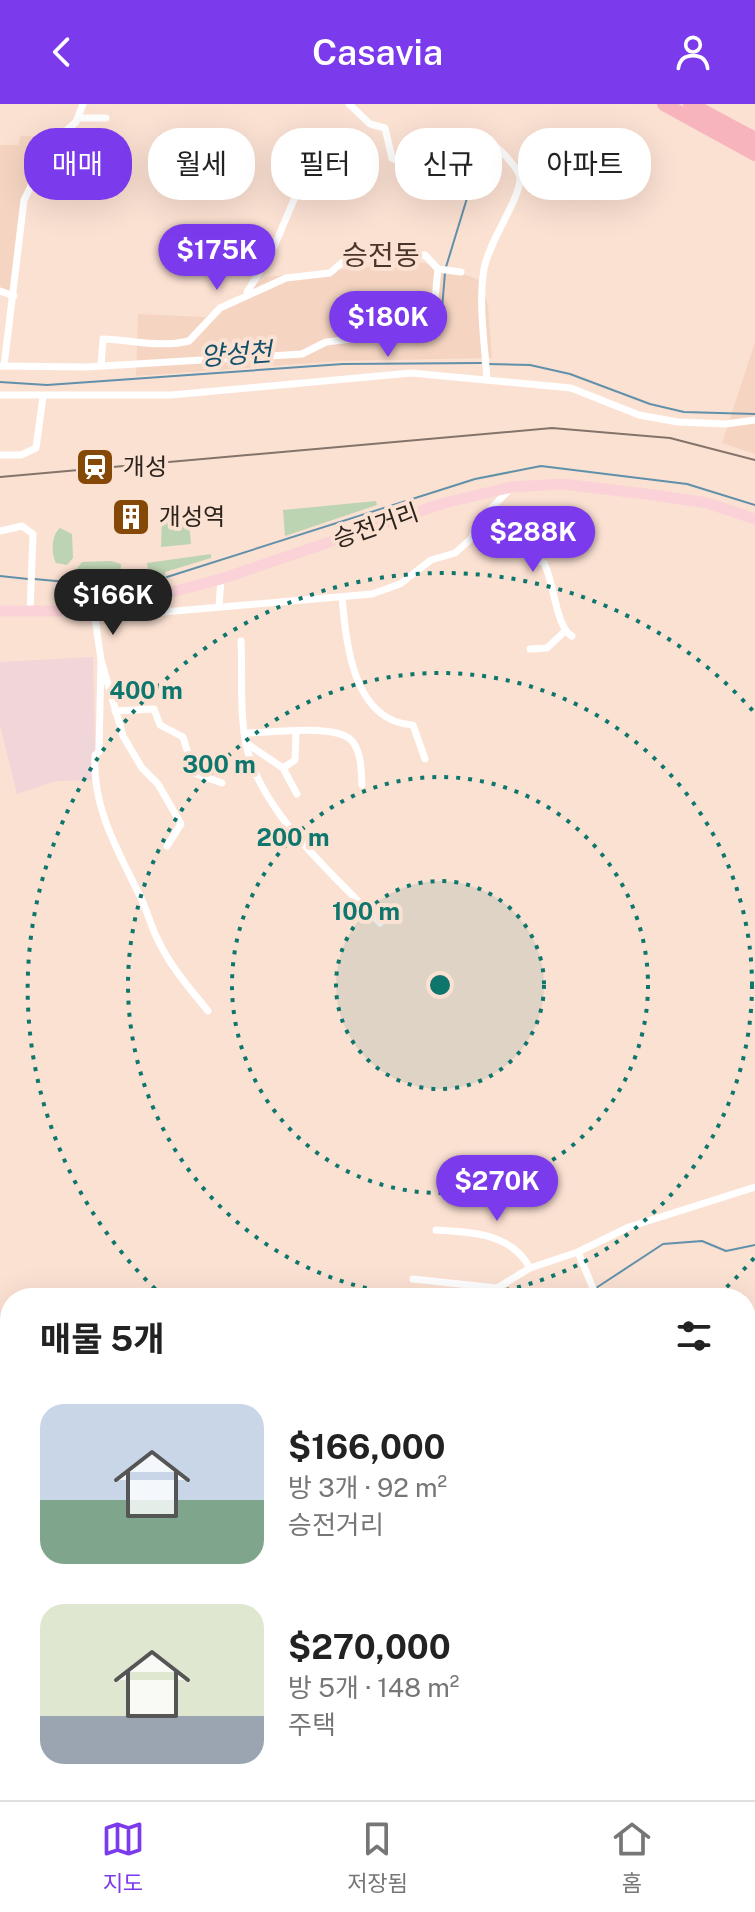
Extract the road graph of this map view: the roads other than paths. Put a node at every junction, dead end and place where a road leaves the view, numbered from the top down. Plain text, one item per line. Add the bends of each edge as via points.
1 (83, 104) edge
2 (349, 104) edge
3 (664, 104) edge
4 (690, 104) edge
5 (78, 118) junction
6 (106, 118) dead end
7 (755, 139) edge
8 (755, 154) edge
9 (294, 200) edge
10 (439, 269) junction
11 (461, 272) dead end
12 (0, 291) edge
13 (246, 293) junction
14 (14, 296) junction
15 (433, 318) dead end
16 (413, 332) dead end
17 (182, 343) junction
18 (182, 361) junction
19 (2, 366) edge
20 (101, 366) junction
21 (487, 380) junction
22 (0, 395) edge
23 (43, 397) junction
24 (755, 420) edge
25 (0, 455) edge
26 (512, 487) junction
27 (481, 518) junction
28 (755, 519) edge
29 (0, 531) edge
30 (221, 579) junction
31 (342, 597) junction
32 (219, 606) junction
33 (0, 611) edge
34 (30, 612) junction
35 (96, 614) junction
36 (241, 641) dead end
37 (530, 649) dead end
38 (101, 660) junction
39 (115, 711) junction
40 (296, 732) junction
41 (245, 733) junction
42 (246, 743) junction
43 (425, 759) dead end
44 (283, 768) junction
45 (222, 783) dead end
46 (362, 785) dead end
47 (297, 794) dead end
48 (167, 846) dead end
49 (380, 923) dead end
50 (208, 1011) dead end
51 (755, 1187) edge
52 (436, 1230) dead end
53 (578, 1252) junction
54 (530, 1268) junction
55 (413, 1279) dead end
56 (497, 1288) joint
57 (592, 1288) edge

1 - 5 street
2 - 21 street via 370,124 385,128 392,158 402,163 447,160 471,132 518,166 521,182 484,270
3 - 8 highway
4 - 7 highway
5 - 6 street
5 - 14 street via 53,142 24,200
9 - 13 street via 271,254
10 - 11 street
10 - 13 street via 425,255 347,258 330,273 286,278
10 - 15 street
12 - 14 street
13 - 17 street via 220,308
14 - 19 street
16 - 18 street via 326,342 302,354
17 - 18 street
17 - 20 street via 142,345 103,339
18 - 20 street
19 - 20 street
21 - 23 street via 411,373 171,395
21 - 24 street via 571,388 639,415 678,422
22 - 23 street
23 - 25 street via 36,448 21,455
26 - 27 street
26 - 28 main road, 승전거리 via 563,484 654,495 707,503
26 - 30 main road, 승전거리 via 444,503
27 - 31 street via 472,538 455,553 431,560 400,584
27 - 37 street via 500,546 544,563 556,591 568,634 547,648
29 - 34 street via 22,526 33,534
30 - 32 street
30 - 35 main road, 승전거리
31 - 32 street
31 - 43 street via 353,672 387,719 413,725
32 - 35 street
33 - 34 main road, 승전거리
34 - 35 main road, 승전거리
35 - 38 street
36 - 41 street
38 - 39 street
38 - 50 street via 94,775 99,803 158,941
39 - 45 street via 154,709 160,725 183,737 194,773
39 - 48 street via 123,736 181,824
40 - 41 street
40 - 44 street via 295,760
40 - 46 street via 335,731 351,739 361,761
41 - 42 street
42 - 44 street
42 - 49 street via 258,777 289,826
44 - 47 street
51 - 53 street via 629,1227
52 - 54 street via 501,1239
53 - 54 street
53 - 57 street
54 - 56 street
55 - 56 street

